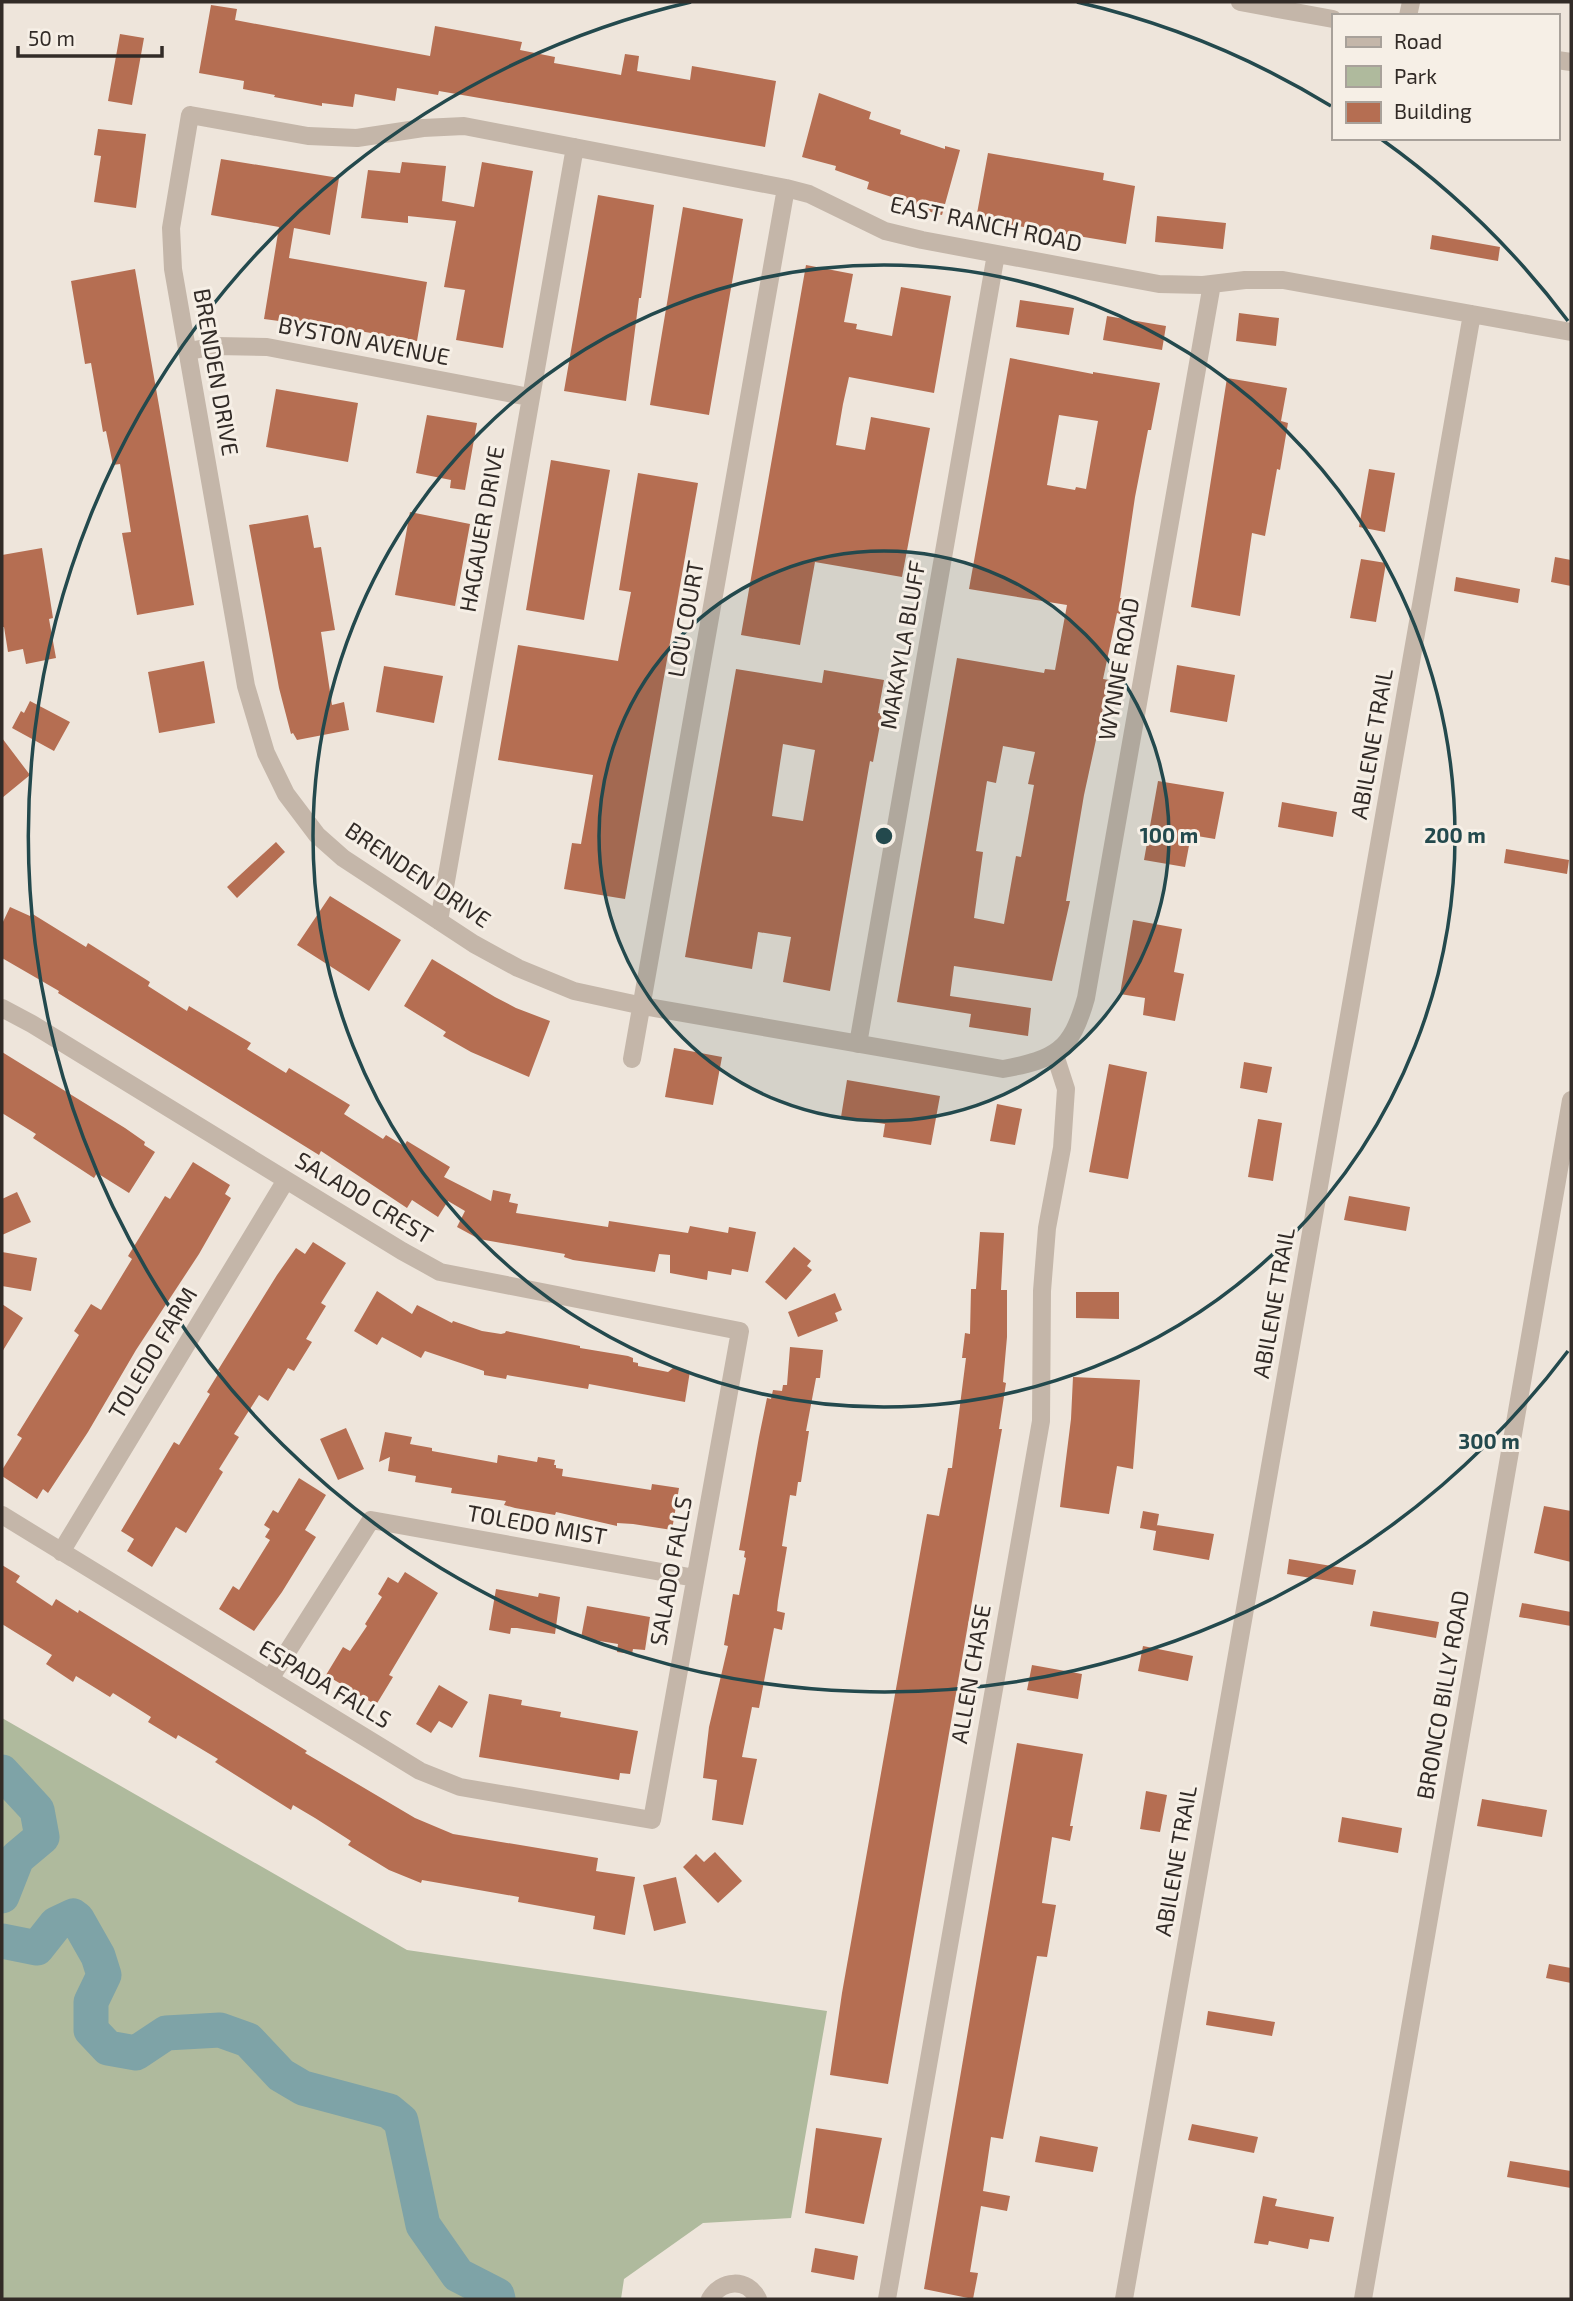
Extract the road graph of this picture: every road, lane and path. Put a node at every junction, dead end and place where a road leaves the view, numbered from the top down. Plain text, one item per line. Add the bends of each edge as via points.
1 (1240, 2) edge
2 (1332, 19) edge
3 (190, 115) joint
4 (575, 147) junction
5 (786, 188) junction
6 (996, 254) junction
7 (1212, 284) junction
8 (1472, 314) junction
9 (1571, 332) edge
10 (189, 351) junction
11 (529, 397) junction
12 (439, 921) junction
13 (643, 1006) junction
14 (2, 1008) edge
15 (858, 1044) junction
16 (1055, 1055) junction
17 (632, 1059) dead end
18 (1571, 1100) edge
19 (286, 1180) junction
20 (740, 1331) joint
21 (2, 1515) edge
22 (61, 1552) junction
23 (695, 1578) junction
24 (270, 1679) junction
25 (652, 1820) joint
26 (710, 2299) edge
27 (758, 2299) edge
28 (887, 2299) edge
29 (1125, 2299) edge
30 (1363, 2299) edge

1 - 2 street
3 - 4 street, EAST RANCH ROAD via 345,138 464,126
3 - 10 street, BRENDEN DRIVE via 171,228 173,268
4 - 5 street, EAST RANCH ROAD
4 - 11 street, HAGAUER DRIVE
5 - 6 street, EAST RANCH ROAD via 809,194 885,231
5 - 13 street, LOU COURT
6 - 7 street, EAST RANCH ROAD via 1158,284
6 - 15 street, MAKAYLA BLUFF
7 - 8 street, EAST RANCH ROAD via 1283,280
7 - 16 street, WYNNE ROAD via 1086,998 1078,1027
8 - 9 street, EAST RANCH ROAD
8 - 29 street, ABILENE TRAIL
10 - 11 street, BYSTON AVENUE via 216,346 267,347
10 - 12 street, BRENDEN DRIVE via 246,686 266,753 286,794 317,835 343,858
11 - 12 street, HAGAUER DRIVE
12 - 13 street, BRENDEN DRIVE via 529,973 574,991
13 - 15 street, BRENDEN DRIVE
13 - 17 street, LOU COURT
14 - 19 street, SALADO CREST
15 - 16 street, BRENDEN DRIVE via 1003,1069
16 - 28 street, ALLEN CHASE via 1066,1089 1042,1291 1041,1421
18 - 30 street, BRONCO BILLY ROAD
19 - 20 street, SALADO CREST via 440,1272
19 - 22 street, TOLEDO FARM
20 - 23 street, SALADO FALLS
21 - 22 street, ESPADA FALLS
22 - 24 street, ESPADA FALLS
23 - 24 street, TOLEDO MIST via 371,1520
23 - 25 street, SALADO FALLS
24 - 25 street, ESPADA FALLS via 420,1772 460,1787
26 - 27 street via 718,2288 738,2283

